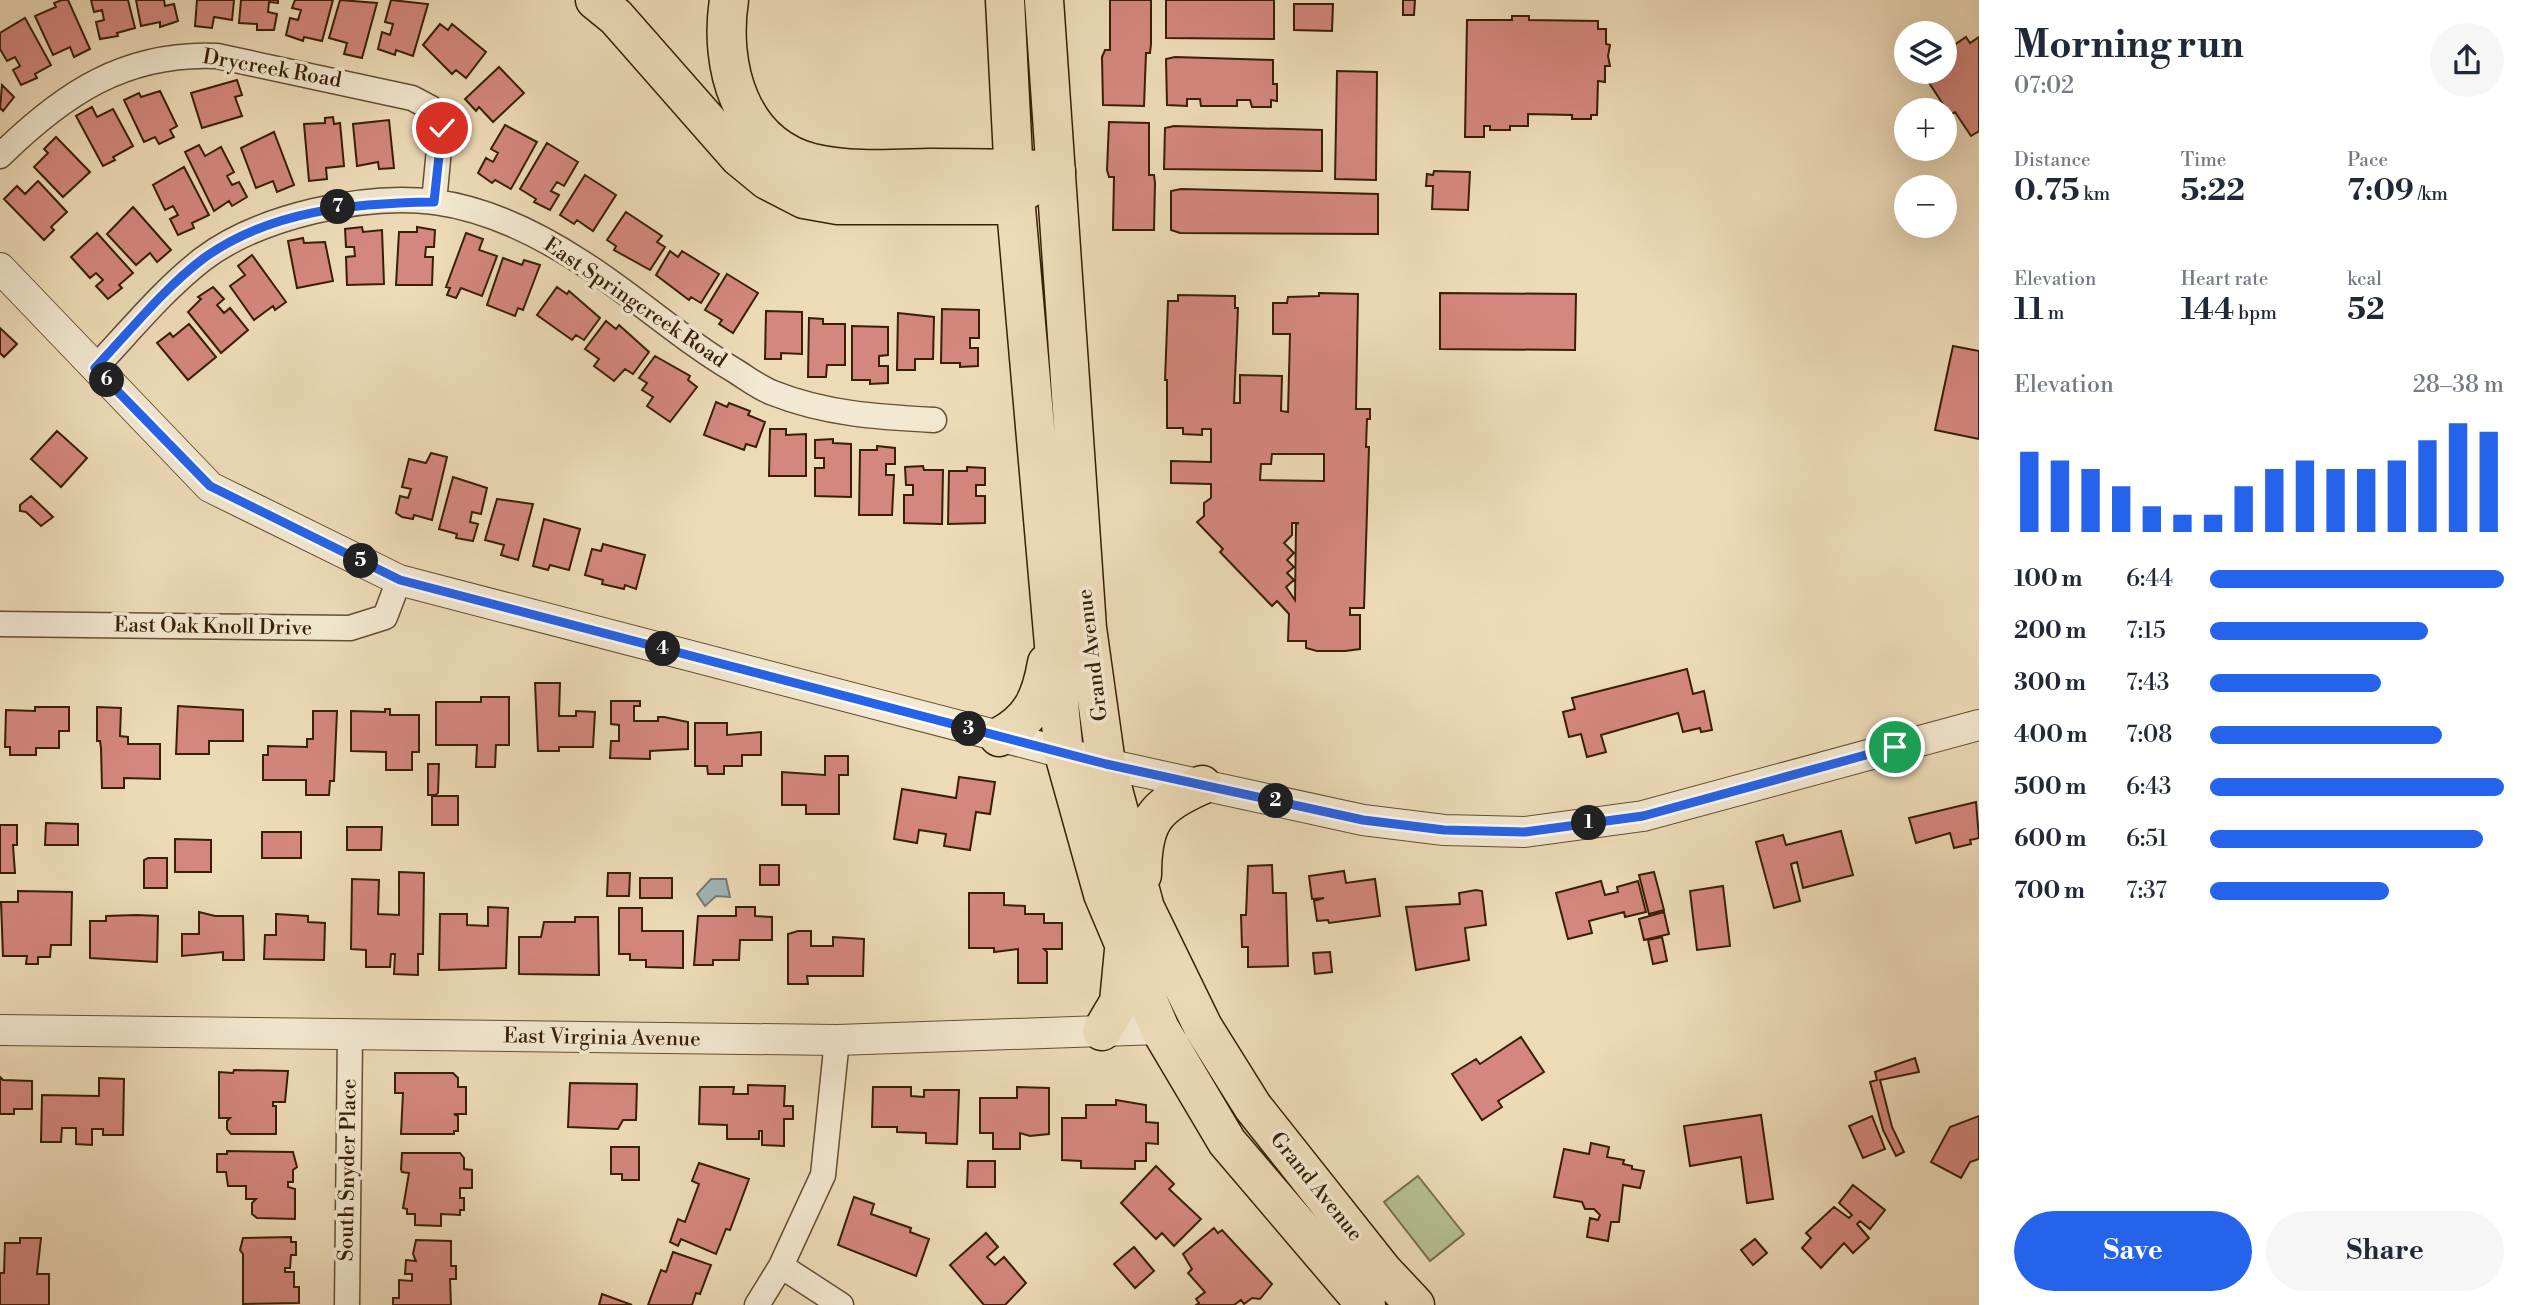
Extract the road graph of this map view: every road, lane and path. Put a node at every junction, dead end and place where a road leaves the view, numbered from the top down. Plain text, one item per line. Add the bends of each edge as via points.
1 (595, 0) edge
2 (729, 0) edge
3 (1005, 0) edge
4 (1044, 0) edge
5 (0, 156) edge
6 (1056, 171) junction
7 (1014, 183) junction
8 (434, 202) junction
9 (0, 268) edge
10 (95, 368) junction
11 (934, 420) dead end
12 (400, 580) junction
13 (0, 624) edge
14 (1052, 637) junction
15 (1979, 724) edge
16 (999, 737) junction
17 (1064, 754) junction
18 (1106, 764) junction
19 (1202, 785) junction
20 (1142, 898) junction
21 (1125, 944) junction
22 (1203, 1027) junction
23 (1160, 1028) junction
24 (0, 1030) edge
25 (1101, 1031) junction
26 (350, 1035) junction
27 (837, 1040) junction
28 (781, 1266) junction
29 (1360, 1293) edge
30 (347, 1305) edge
31 (757, 1305) edge
32 (841, 1305) edge
33 (1415, 1305) edge

1 - 7 main road via 739,157 766,180 804,199 838,205 1002,205
2 - 7 main road via 724,35 739,103 756,127 779,147 809,162 846,170
3 - 7 main road, Grand Avenue
4 - 6 main road, Grand Avenue
5 - 8 street, Drycreek Road via 56,105 119,70 188,55 217,56 412,98 431,108 442,128
6 - 7 main road
6 - 18 main road, Grand Avenue via 1087,628
7 - 14 main road, Grand Avenue
8 - 10 street, East Springcreek Road via 325,209 230,242 175,284
8 - 11 street, East Springcreek Road via 508,223 572,257 718,361 770,392 846,414
9 - 10 street
10 - 12 street via 210,486
12 - 13 street, East Oak Knoll Drive via 385,617 351,628
12 - 16 street
14 - 16 main road via 1044,684 1031,715
14 - 17 main road, Grand Avenue
15 - 19 street via 1643,816 1525,832 1444,830 1363,820
16 - 17 street
17 - 18 street
17 - 21 main road, Grand Avenue via 1103,894
18 - 19 street
18 - 20 main road, Grand Avenue
19 - 20 main road via 1177,796 1152,816 1142,844
20 - 22 main road, Grand Avenue
21 - 23 main road, Grand Avenue
21 - 25 main road via 1119,1002
22 - 23 street, East Virginia Avenue
22 - 29 main road, Grand Avenue
23 - 25 street, East Virginia Avenue
23 - 29 main road, Grand Avenue via 1227,1142
24 - 26 street, East Virginia Avenue
25 - 27 street, East Virginia Avenue
26 - 27 street, East Virginia Avenue
26 - 30 street, South Snyder Place
27 - 28 street via 823,1175
28 - 31 street
28 - 32 street
29 - 33 main road, Grand Avenue

